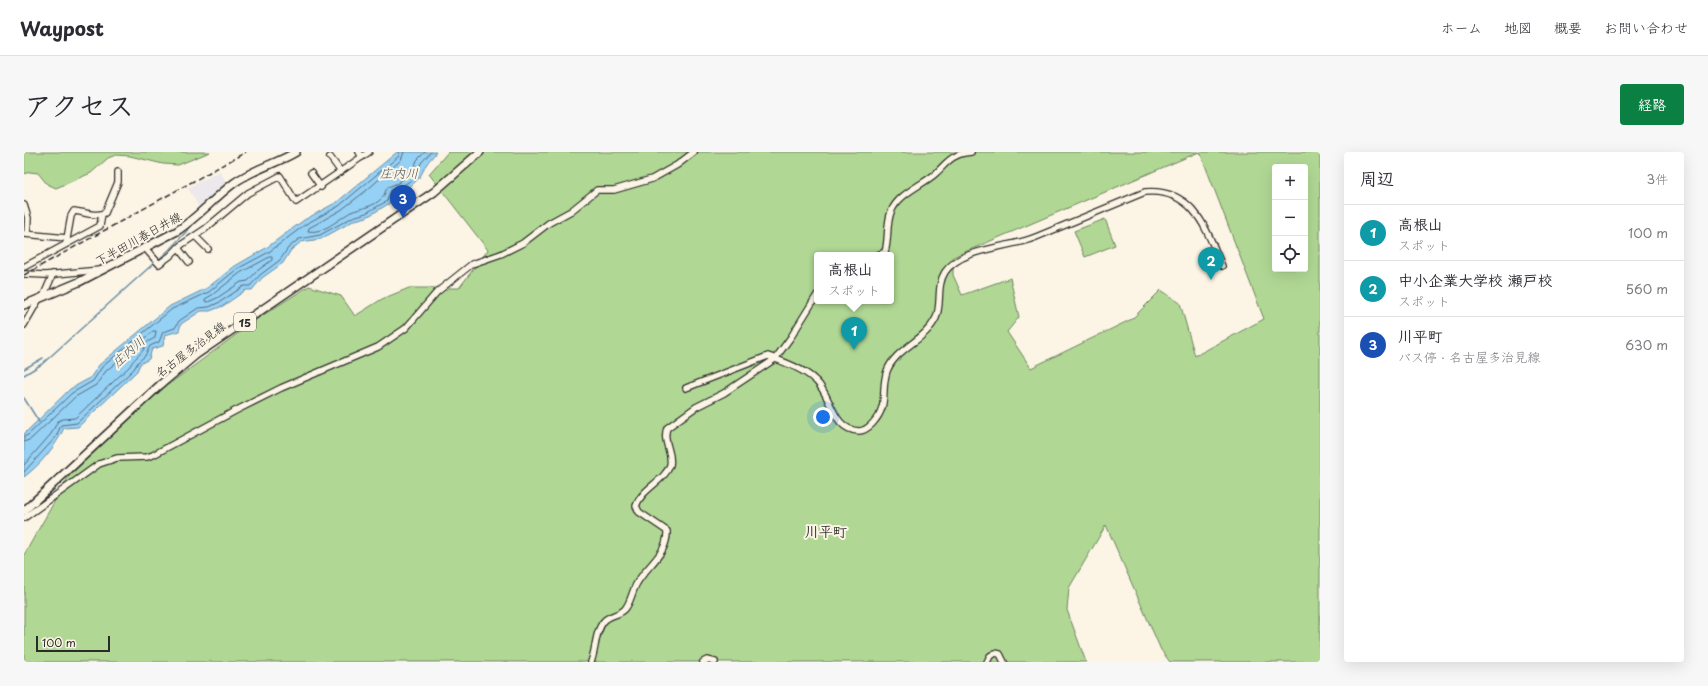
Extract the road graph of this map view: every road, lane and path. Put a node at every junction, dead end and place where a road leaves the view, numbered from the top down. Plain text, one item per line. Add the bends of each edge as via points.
1 (296, 152) edge
2 (369, 152) edge
3 (480, 152) edge
4 (694, 152) edge
5 (971, 152) edge
6 (360, 155) edge
7 (330, 157) dead end
8 (118, 172) dead end
9 (341, 172) junction
10 (311, 173) dead end
11 (320, 186) junction
12 (24, 205) edge
13 (102, 214) junction
14 (25, 234) edge
15 (195, 236) junction
16 (67, 238) junction
17 (66, 244) junction
18 (145, 248) junction
19 (178, 248) junction
20 (208, 249) dead end
21 (885, 252) edge
22 (189, 262) dead end
23 (1222, 266) dead end
24 (24, 268) edge
25 (106, 269) junction
26 (24, 274) edge
27 (53, 274) junction
28 (41, 298) junction
29 (814, 300) edge
30 (24, 305) edge
31 (24, 325) edge
32 (775, 359) junction
33 (686, 388) dead end
34 (24, 510) edge
35 (24, 518) edge
36 (591, 662) edge
37 (703, 662) edge
38 (715, 662) edge
39 (987, 662) edge
40 (1004, 662) edge

1 - 18 main road, 下半田川春日井線 via 244,176 188,224
2 - 6 street
3 - 34 main road, 名古屋多治見線 / 15 via 434,192 197,354
4 - 35 street via 652,179 614,190 597,190 571,211 522,243 501,254 472,264 437,292 406,328 378,347 274,392 153,455 117,458 99,464
5 - 21 street via 950,159 897,203 891,212
6 - 9 street
7 - 9 street
8 - 13 street via 118,182 108,207
9 - 11 street
10 - 11 street
11 - 15 street via 296,202 280,176 248,193
12 - 14 street via 28,218
13 - 16 street via 91,215 74,211
13 - 17 street via 100,226
14 - 16 street
15 - 19 street
15 - 20 street
16 - 17 street
17 - 24 street
18 - 19 street via 159,264
18 - 25 main road, 下半田川春日井線
19 - 22 street
23 - 32 street via 1201,218 1191,207 1179,198 1161,192 1145,192 1035,238 997,246 954,261 945,273 940,287 940,305 936,317 922,336 892,360 887,372 883,406 878,418 867,429 860,431 844,427 817,381
25 - 27 street
25 - 28 main road, 下半田川春日井線
26 - 27 street
27 - 28 street
28 - 30 main road, 下半田川春日井線
28 - 31 street
29 - 32 street
32 - 33 street via 768,356
32 - 36 street via 724,393 696,407 667,428 665,442 670,466 638,500 636,506 639,512 667,531 667,541 661,553 637,582 629,604 624,610 605,620 598,632
37 - 38 street
39 - 40 street via 990,656 996,653 1000,654

